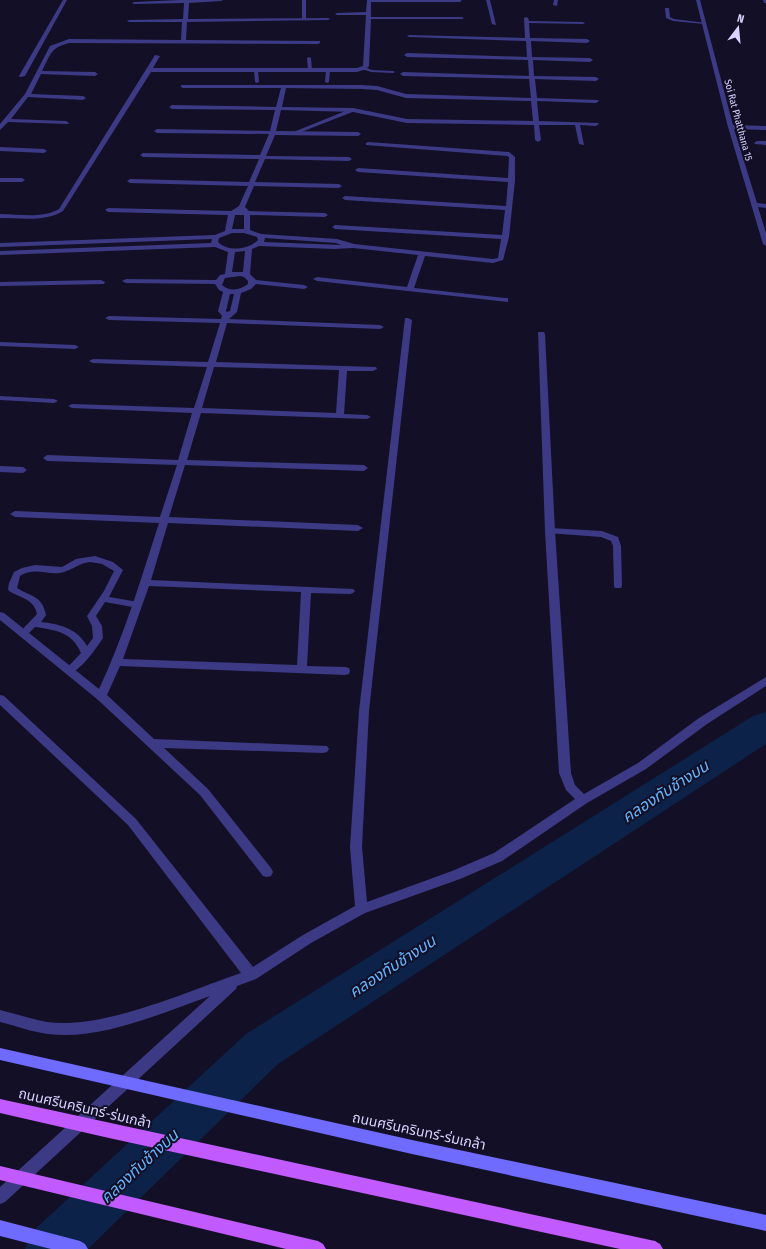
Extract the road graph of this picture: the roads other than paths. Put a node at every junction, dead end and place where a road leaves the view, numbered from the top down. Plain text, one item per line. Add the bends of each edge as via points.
1 (65, 0) edge
2 (187, 0) edge
3 (221, 0) edge
4 (304, 0) edge
5 (369, 0) edge
6 (423, 0) edge
7 (488, 0) edge
8 (698, 0) edge
9 (460, 1) edge
10 (134, 3) dead end
11 (416, 4) edge
12 (667, 9) dead end
13 (337, 14) dead end
14 (369, 16) junction
15 (462, 18) dead end
16 (304, 19) junction
17 (328, 19) dead end
18 (185, 20) junction
19 (129, 21) dead end
20 (704, 23) junction
21 (494, 24) dead end
22 (583, 24) dead end
23 (409, 36) dead end
24 (529, 40) junction
25 (587, 41) dead end
26 (184, 42) junction
27 (318, 42) dead end
28 (407, 55) dead end
29 (157, 56) dead end
30 (309, 58) dead end
31 (531, 59) junction
32 (590, 60) dead end
33 (364, 68) junction
34 (149, 70) junction
35 (256, 70) junction
36 (310, 70) junction
37 (328, 70) junction
38 (39, 72) junction
39 (393, 72) dead end
40 (95, 74) dead end
41 (403, 74) dead end
42 (22, 76) dead end
43 (533, 78) junction
44 (596, 79) dead end
45 (257, 82) dead end
46 (327, 82) dead end
47 (183, 86) dead end
48 (284, 86) junction
49 (27, 95) junction
50 (83, 98) dead end
51 (535, 99) junction
52 (596, 100) dead end
53 (172, 107) dead end
54 (278, 108) junction
55 (353, 110) junction
56 (6, 120) junction
57 (66, 122) dead end
58 (538, 123) junction
59 (577, 124) junction
60 (596, 124) dead end
61 (731, 127) junction
62 (0, 128) edge
63 (766, 128) edge
64 (157, 131) dead end
65 (272, 132) junction
66 (294, 133) junction
67 (358, 134) dead end
68 (538, 140) dead end
69 (756, 143) dead end
70 (766, 143) edge
71 (368, 144) dead end
72 (582, 144) dead end
73 (0, 149) edge
74 (44, 151) dead end
75 (143, 155) dead end
76 (261, 158) junction
77 (349, 159) dead end
78 (358, 170) dead end
79 (0, 180) edge
80 (22, 180) dead end
81 (512, 180) junction
82 (130, 181) dead end
83 (251, 184) junction
84 (339, 186) dead end
85 (345, 198) dead end
86 (766, 206) edge
87 (242, 207) junction
88 (509, 208) junction
89 (755, 208) junction
90 (108, 210) dead end
91 (766, 210) edge
92 (232, 213) junction
93 (247, 213) junction
94 (325, 214) dead end
95 (0, 216) edge
96 (335, 227) dead end
97 (228, 232) junction
98 (247, 232) junction
99 (260, 236) junction
100 (216, 237) junction
101 (506, 237) junction
102 (259, 244) junction
103 (766, 244) edge
104 (0, 245) edge
105 (217, 245) junction
106 (353, 246) junction
107 (232, 249) junction
108 (249, 249) junction
109 (0, 253) edge
110 (422, 254) junction
111 (228, 275) junction
112 (246, 275) junction
113 (317, 279) dead end
114 (126, 281) dead end
115 (101, 282) dead end
116 (217, 282) junction
117 (253, 282) junction
118 (0, 284) edge
119 (304, 287) dead end
120 (410, 289) junction
121 (228, 291) junction
122 (238, 291) junction
123 (505, 300) dead end
124 (109, 318) dead end
125 (226, 318) junction
126 (408, 320) dead end
127 (380, 327) dead end
128 (541, 334) dead end
129 (0, 344) edge
130 (75, 347) dead end
131 (92, 361) dead end
132 (211, 365) junction
133 (343, 368) junction
134 (374, 369) dead end
135 (0, 398) edge
136 (54, 400) dead end
137 (72, 406) dead end
138 (197, 411) junction
139 (340, 416) junction
140 (367, 417) dead end
141 (47, 458) dead end
142 (182, 462) junction
143 (364, 468) dead end
144 (0, 469) edge
145 (23, 470) dead end
146 (15, 514) dead end
147 (164, 520) junction
148 (358, 528) dead end
149 (550, 531) junction
150 (145, 583) junction
151 (618, 586) dead end
152 (306, 590) junction
153 (350, 591) dead end
154 (103, 599) junction
155 (138, 605) junction
156 (0, 615) edge
157 (33, 624) junction
158 (23, 634) junction
159 (86, 654) junction
160 (117, 662) junction
161 (302, 669) junction
162 (69, 671) junction
163 (345, 671) dead end
164 (766, 681) edge
165 (101, 696) junction
166 (0, 700) edge
167 (151, 743) junction
168 (323, 749) dead end
169 (583, 800) junction
170 (267, 872) dead end
171 (361, 909) junction
172 (251, 975) junction
173 (234, 982) junction
174 (0, 1016) edge
175 (0, 1054) edge
176 (0, 1106) edge
177 (0, 1173) edge
178 (0, 1197) edge
179 (766, 1223) edge
180 (0, 1228) edge
181 (80, 1249) edge
182 (318, 1249) edge
183 (655, 1249) edge

1 - 42 street
2 - 3 street
2 - 10 street
2 - 18 street
4 - 16 lane
5 - 11 street
5 - 14 street
6 - 9 street
6 - 11 street
7 - 21 street
8 - 20 street, Soi Rat Phatthana 15
12 - 20 lane via 668,18 673,20
13 - 14 street
14 - 15 street
14 - 33 street
16 - 17 street
16 - 18 street
18 - 19 street
18 - 26 street
20 - 61 street, Soi Rat Phatthana 15
22 - 24 street via 527,20
23 - 24 street
24 - 25 street
24 - 31 street
26 - 27 street
26 - 38 street via 64,42 52,47
28 - 31 street
29 - 34 street
30 - 36 lane
31 - 32 street
31 - 43 street
33 - 37 street
33 - 39 lane via 371,71
34 - 35 street
34 - 95 street via 61,210 47,215
35 - 36 street
35 - 45 lane
36 - 37 street
37 - 46 lane
38 - 40 street
38 - 49 street
41 - 43 street
43 - 44 street
43 - 51 street
47 - 48 street
48 - 51 street via 366,87 406,96
48 - 54 street
49 - 50 street
49 - 56 street
51 - 52 street
51 - 58 street
53 - 54 street
54 - 55 street
54 - 65 street
55 - 58 street via 407,121
55 - 66 lane
56 - 57 street
56 - 62 street
58 - 59 street
58 - 68 street
59 - 60 street
59 - 72 street
61 - 63 street
61 - 89 street, Soi Rat Phatthana 15
64 - 65 street
65 - 66 street
65 - 76 street
66 - 67 street
69 - 70 street
71 - 81 street via 509,154 512,157
73 - 74 street
75 - 76 street
76 - 77 street
76 - 83 street
78 - 81 street
79 - 80 lane
81 - 88 street
82 - 83 street
83 - 84 street
83 - 87 street
85 - 88 street
86 - 89 street
87 - 92 street
87 - 93 street
88 - 101 street
89 - 91 street
89 - 103 street, Soi Rat Phatthana 15
90 - 92 street
92 - 93 street
92 - 97 street
93 - 94 street
93 - 98 street
96 - 101 street
97 - 98 street
97 - 100 street
98 - 99 street
99 - 102 street via 262,240
99 - 106 street via 337,241
100 - 104 street
100 - 105 street via 214,242
101 - 110 street via 501,258 496,260
102 - 106 street
102 - 108 street
105 - 107 street
105 - 109 street
106 - 110 street
107 - 108 street
107 - 111 street
108 - 112 street
110 - 120 street
111 - 112 street
111 - 116 street
112 - 117 street
113 - 120 street
114 - 116 street
115 - 118 street
116 - 121 street via 219,287
117 - 119 street
117 - 122 street via 248,288
120 - 123 street
121 - 122 street
121 - 125 street via 222,311
122 - 125 street via 233,312
124 - 125 street
125 - 127 street
125 - 132 street
126 - 171 street via 364,711 356,847
128 - 149 street
129 - 130 street
131 - 132 street
132 - 133 street
132 - 138 street
133 - 134 street
133 - 139 street
135 - 136 street
137 - 138 street
138 - 139 street
138 - 142 street
139 - 140 street
141 - 142 street
142 - 143 street
142 - 147 street
144 - 145 street
146 - 147 street
147 - 148 street
147 - 150 street
149 - 151 lane via 602,534 615,539
149 - 169 street via 565,774 570,787
150 - 152 street
150 - 155 street
152 - 153 street
152 - 161 street
154 - 155 lane
154 - 157 lane via 119,570 110,563 96,558 78,561 67,569 29,569 18,573 12,589 35,600 41,607 42,614
154 - 159 lane via 92,616 97,626 98,638
155 - 160 street
156 - 158 street
157 - 158 lane
157 - 159 lane via 71,632 77,637
158 - 162 street
159 - 162 lane
160 - 161 street
160 - 165 street
161 - 163 street
162 - 165 street
164 - 169 street via 703,721 642,766
165 - 167 street
166 - 172 street via 132,822
167 - 168 street
167 - 170 street via 204,792
169 - 171 street via 498,857
171 - 172 street via 307,939
172 - 173 street
173 - 174 street via 117,1022 86,1028 48,1028
173 - 178 street
175 - 179 main road, ถนนศรีนครินทร์-ร่มเกล้า via 412,1147
176 - 183 main road, ถนนศรีนครินทร์-ร่มเกล้า
177 - 182 main road
180 - 181 main road

